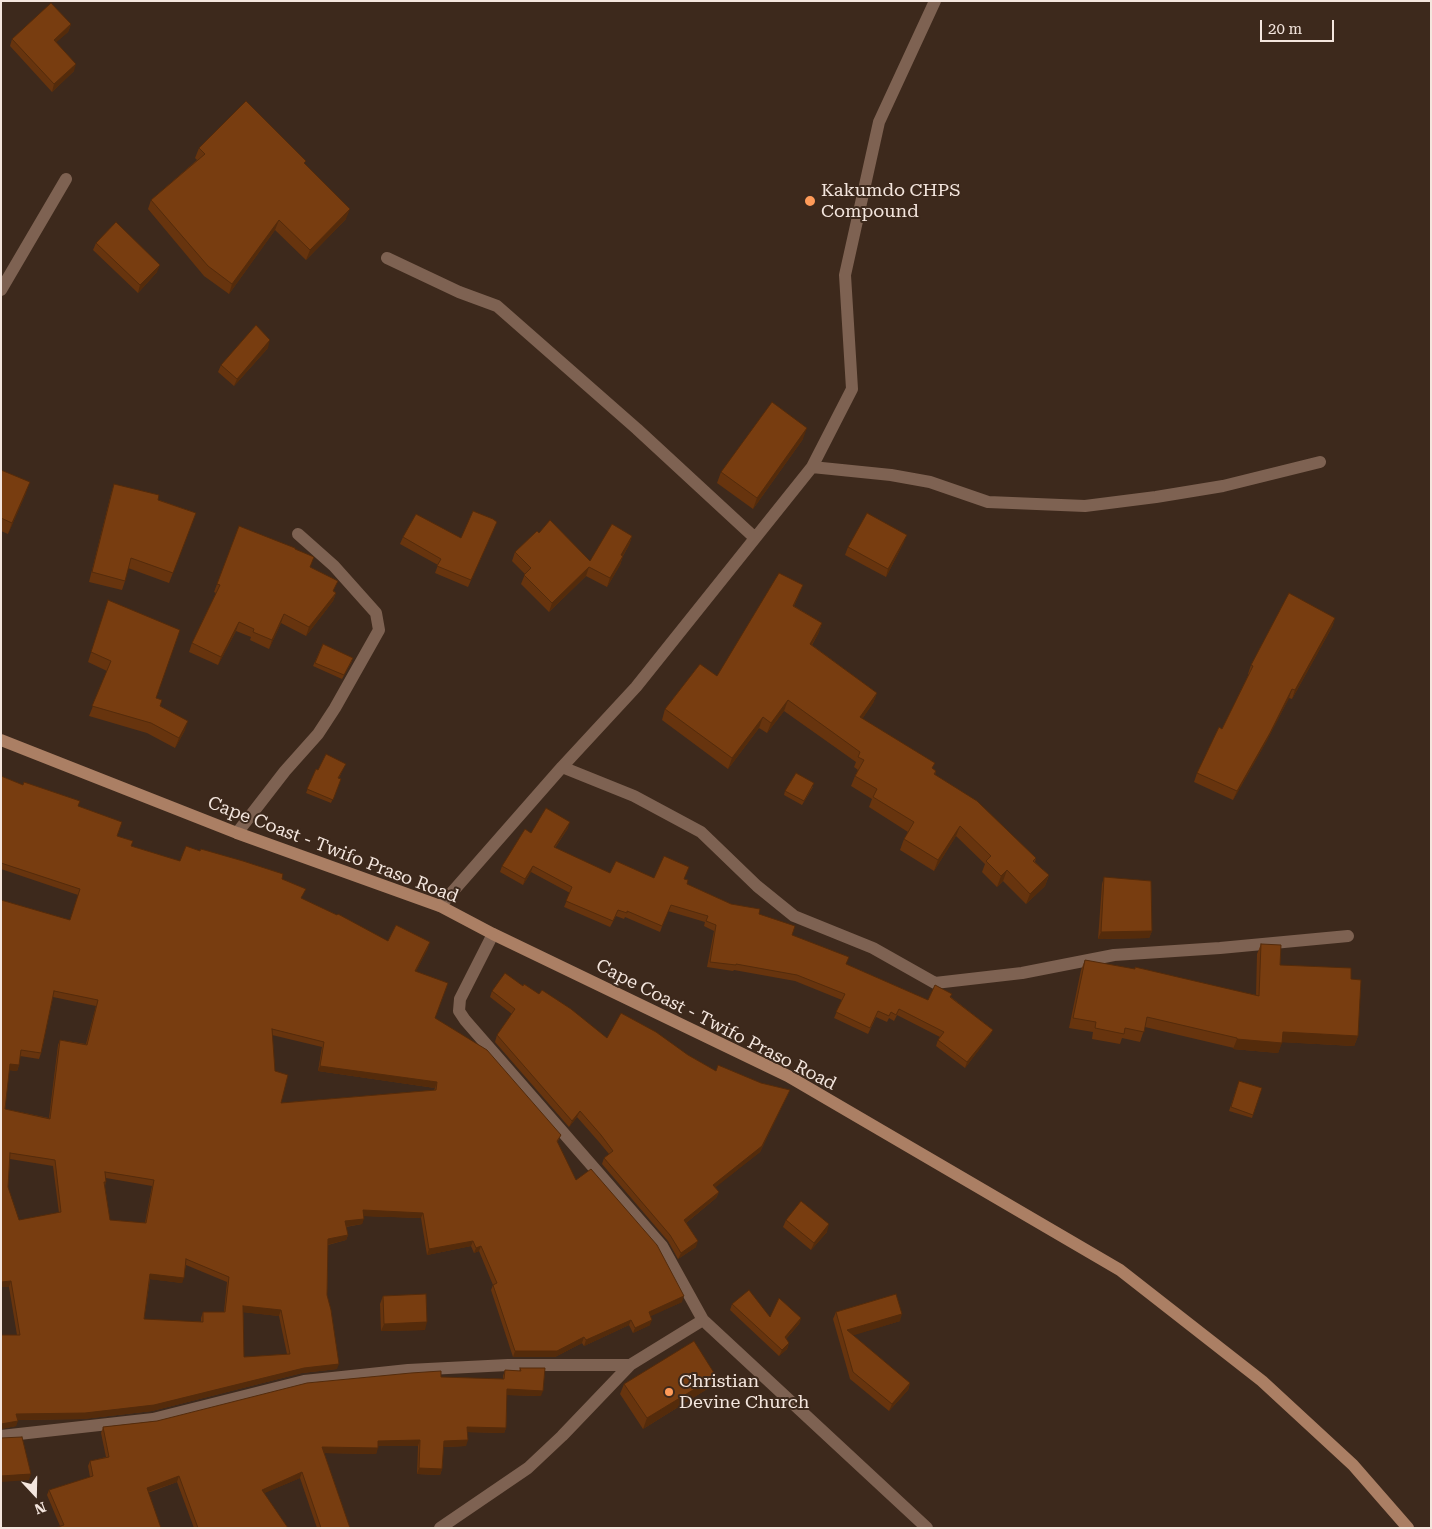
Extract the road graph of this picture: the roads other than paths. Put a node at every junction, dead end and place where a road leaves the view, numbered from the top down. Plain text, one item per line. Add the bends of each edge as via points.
1 (935, 1) edge
2 (66, 179) dead end
3 (387, 258) dead end
4 (1, 290) edge
5 (1320, 462) dead end
6 (812, 467) junction
7 (298, 534) dead end
8 (755, 538) junction
9 (1, 740) edge
10 (562, 767) junction
11 (237, 832) junction
12 (440, 906) junction
13 (493, 934) junction
14 (1348, 936) dead end
15 (703, 1320) junction
16 (630, 1365) junction
17 (1, 1436) edge
18 (440, 1528) edge
19 (926, 1528) edge
20 (1408, 1528) edge

1 - 6 street via 879,122 845,275 852,389
2 - 4 street
3 - 8 street via 497,306
5 - 6 street via 1223,486 1085,506 988,502 930,482
6 - 8 street
7 - 11 street via 334,566 376,613 379,630 318,734
8 - 10 street via 636,687
9 - 11 main road, Cape Coast - Twifo Praso Road
10 - 12 street
10 - 14 street via 634,796 701,832 757,886 794,916 873,948 935,983 1022,973 1114,955
11 - 12 main road, Cape Coast - Twifo Praso Road
12 - 13 main road, Cape Coast - Twifo Praso Road
13 - 15 street via 460,999 459,1011 662,1246
13 - 20 main road, Cape Coast - Twifo Praso Road via 788,1076 1120,1270 1262,1382 1353,1464
15 - 16 street
15 - 19 street
16 - 17 street via 508,1365 304,1381 153,1419
16 - 18 street via 528,1468

